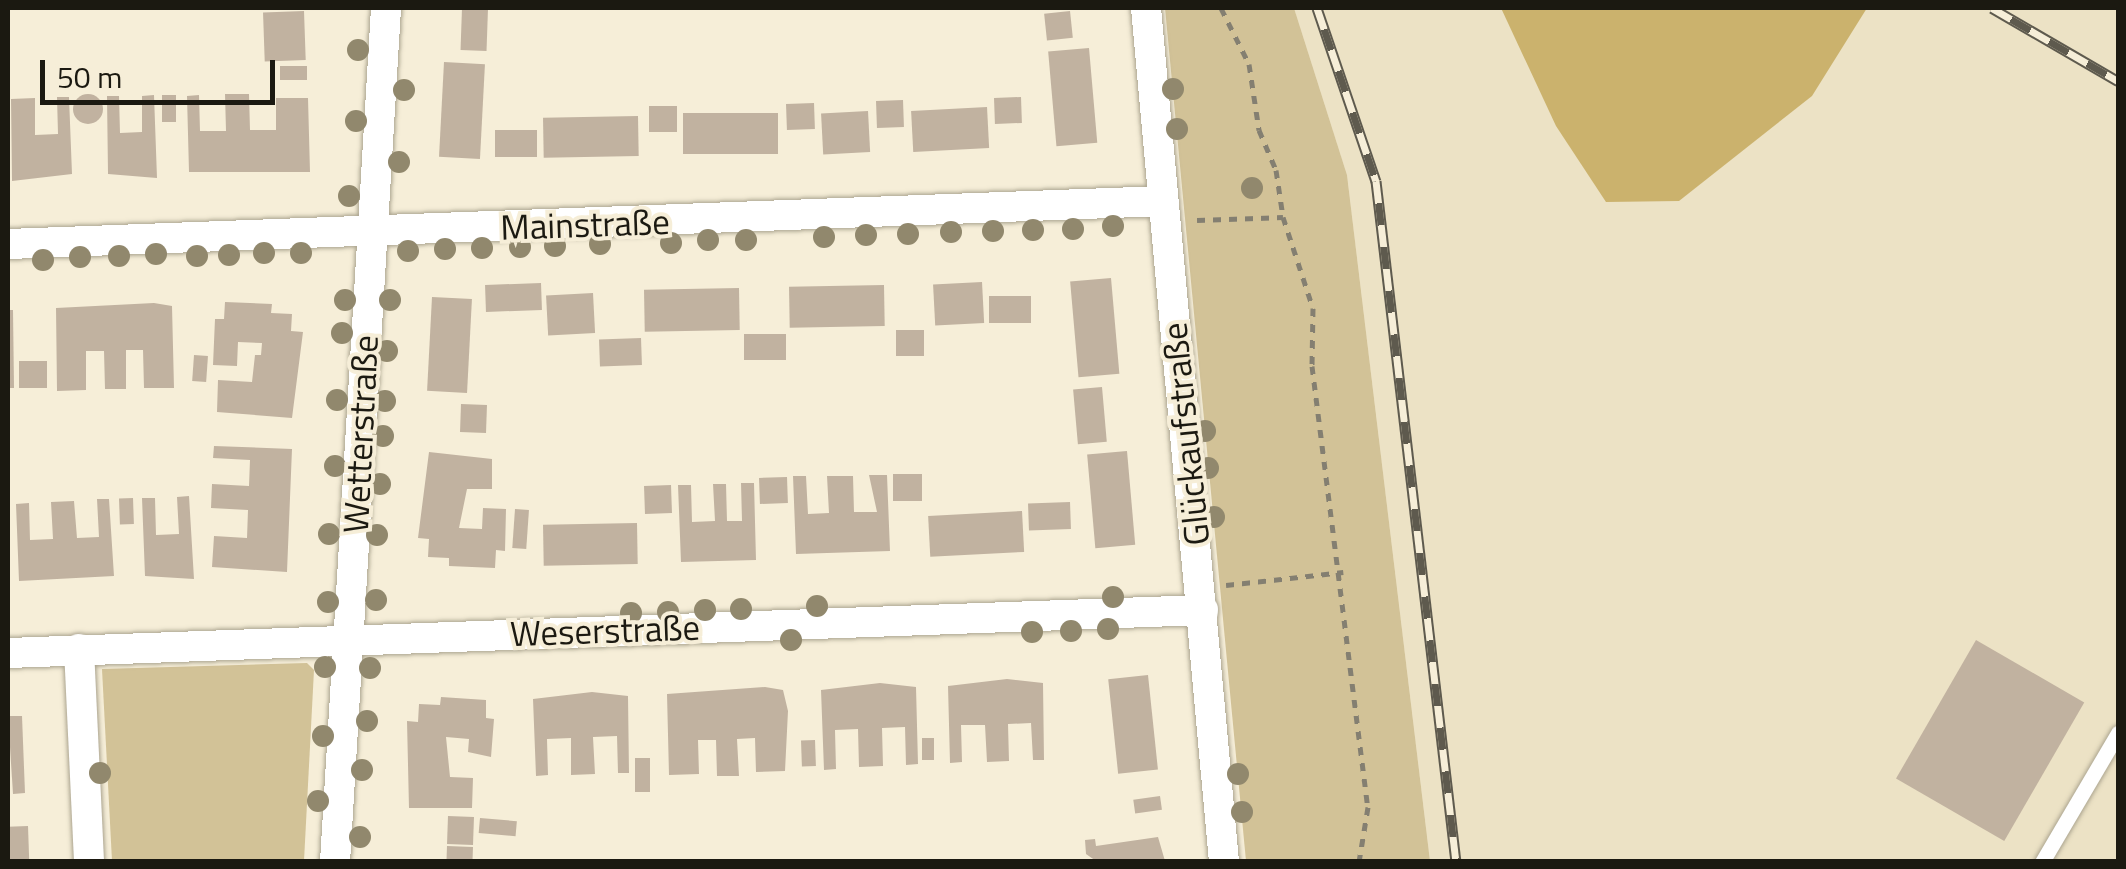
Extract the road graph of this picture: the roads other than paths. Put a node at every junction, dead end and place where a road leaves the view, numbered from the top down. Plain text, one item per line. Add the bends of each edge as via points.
1 (386, 8) edge
2 (1146, 8) edge
3 (1163, 211) junction
4 (372, 233) junction
5 (8, 244) edge
6 (1202, 599) junction
7 (349, 639) junction
8 (80, 649) junction
9 (8, 653) edge
10 (2118, 733) edge
11 (89, 862) edge
12 (336, 862) edge
13 (1224, 862) edge
14 (2042, 862) edge

1 - 4 street, Wetterstraße
2 - 3 street, Glückaufstraße
3 - 4 street, Mainstraße
3 - 6 street, Glückaufstraße
4 - 5 street, Mainstraße
4 - 7 street, Wetterstraße
6 - 7 street, Weserstraße
6 - 13 street, Glückaufstraße
7 - 8 street, Weserstraße
7 - 12 street, Wetterstraße
8 - 9 street, Weserstraße
8 - 11 street
10 - 14 lane

